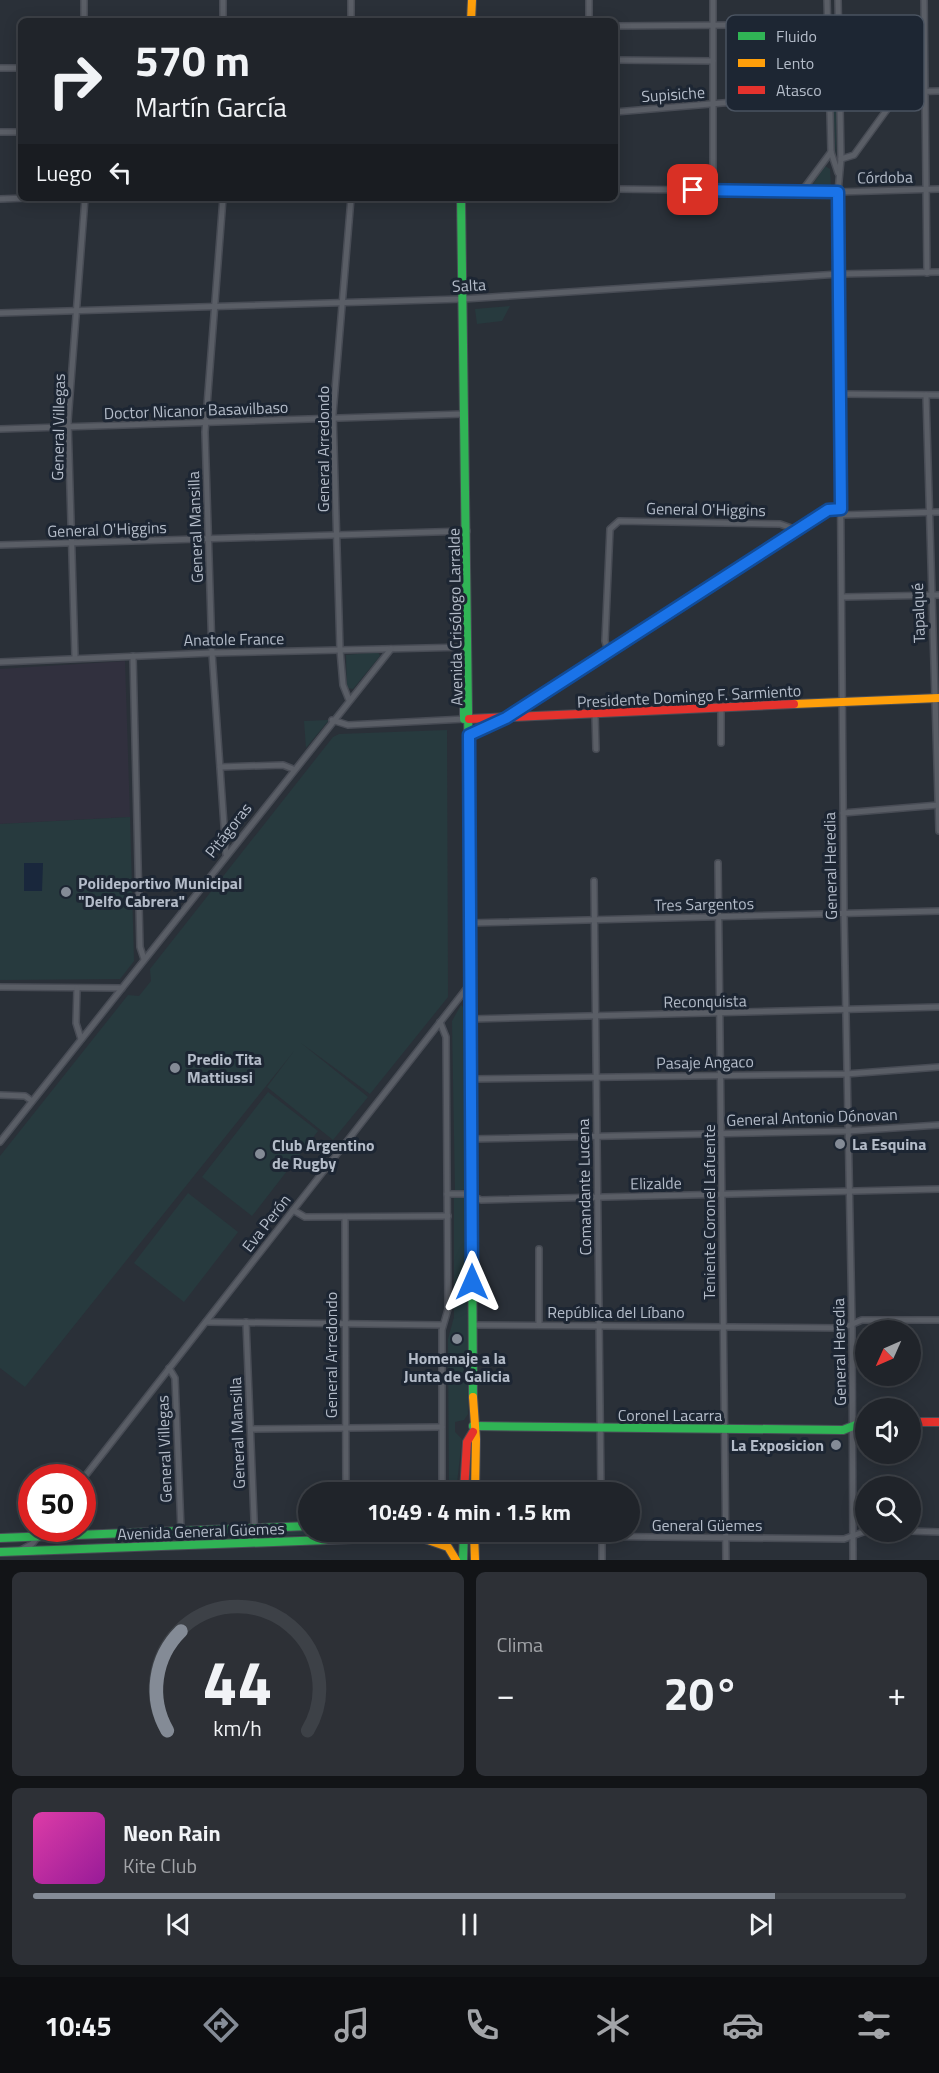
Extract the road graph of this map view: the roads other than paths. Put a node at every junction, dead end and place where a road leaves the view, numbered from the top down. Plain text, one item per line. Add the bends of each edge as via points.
1 (84, 0) edge
2 (223, 0) edge
3 (351, 0) edge
4 (472, 0) edge
5 (589, 0) edge
6 (713, 0) edge
7 (827, 0) edge
8 (924, 0) edge
9 (828, 15) edge
10 (84, 18) edge
11 (223, 18) edge
12 (351, 18) edge
13 (471, 18) edge
14 (589, 18) edge
15 (618, 26) edge
16 (713, 26) junction
17 (726, 26) edge
18 (618, 60) edge
19 (713, 61) junction
20 (0, 68) edge
21 (18, 68) edge
22 (939, 91) edge
23 (925, 92) junction
24 (726, 104) edge
25 (713, 105) junction
26 (830, 111) edge
27 (840, 111) edge
28 (886, 111) edge
29 (618, 112) edge
30 (0, 132) edge
31 (18, 132) edge
32 (831, 152) junction
33 (841, 159) junction
34 (838, 172) junction
35 (618, 189) edge
36 (925, 189) junction
37 (939, 189) edge
38 (713, 190) junction
39 (802, 191) junction
40 (838, 192) junction
41 (18, 198) edge
42 (0, 199) edge
43 (85, 201) edge
44 (224, 201) edge
45 (351, 201) edge
46 (461, 201) edge
47 (939, 272) edge
48 (927, 273) junction
49 (838, 274) junction
50 (463, 299) junction
51 (343, 303) junction
52 (214, 307) junction
53 (78, 311) junction
54 (0, 313) edge
55 (841, 394) junction
56 (926, 395) junction
57 (939, 395) edge
58 (464, 414) junction
59 (333, 420) junction
60 (205, 423) junction
61 (68, 427) junction
62 (0, 429) edge
63 (841, 512) junction
64 (928, 512) junction
65 (939, 512) edge
66 (797, 530) junction
67 (467, 531) junction
68 (337, 534) junction
69 (209, 539) junction
70 (71, 543) junction
71 (0, 545) edge
72 (931, 595) junction
73 (939, 595) edge
74 (843, 597) junction
75 (468, 647) junction
76 (391, 649) junction
77 (340, 650) junction
78 (608, 651) junction
79 (212, 653) junction
80 (133, 656) junction
81 (75, 657) junction
82 (0, 662) edge
83 (937, 698) edge
84 (349, 700) junction
85 (842, 702) junction
86 (721, 708) junction
87 (595, 714) junction
88 (506, 718) junction
89 (467, 719) junction
90 (332, 720) junction
91 (469, 735) junction
92 (721, 743) dead end
93 (596, 749) dead end
94 (220, 767) junction
95 (293, 769) junction
96 (938, 805) edge
97 (843, 813) junction
98 (939, 831) edge
99 (226, 854) junction
100 (718, 863) dead end
101 (594, 881) dead end
102 (939, 911) edge
103 (844, 914) junction
104 (720, 917) junction
105 (595, 920) junction
106 (470, 923) junction
107 (144, 959) junction
108 (471, 982) junction
109 (0, 987) edge
110 (77, 988) junction
111 (122, 988) junction
112 (939, 1007) edge
113 (846, 1011) junction
114 (721, 1014) junction
115 (597, 1016) junction
116 (471, 1019) junction
117 (440, 1022) junction
118 (81, 1039) junction
119 (939, 1067) edge
120 (722, 1074) junction
121 (846, 1074) junction
122 (597, 1077) junction
123 (471, 1079) junction
124 (0, 1095) edge
125 (32, 1101) junction
126 (939, 1125) edge
127 (848, 1131) junction
128 (722, 1134) junction
129 (597, 1138) junction
130 (471, 1139) junction
131 (0, 1142) edge
132 (939, 1190) edge
133 (850, 1192) junction
134 (447, 1194) junction
135 (721, 1195) junction
136 (472, 1196) junction
137 (597, 1198) junction
138 (293, 1210) junction
139 (448, 1216) junction
140 (345, 1217) junction
141 (539, 1249) dead end
142 (939, 1320) edge
143 (206, 1322) junction
144 (246, 1322) junction
145 (344, 1323) junction
146 (852, 1324) junction
147 (472, 1325) junction
148 (539, 1325) junction
149 (443, 1326) junction
150 (600, 1326) junction
151 (723, 1326) junction
152 (169, 1368) junction
153 (921, 1422) edge
154 (939, 1422) edge
155 (853, 1425) junction
156 (344, 1426) junction
157 (442, 1426) junction
158 (600, 1428) junction
159 (724, 1428) junction
160 (251, 1429) junction
161 (473, 1429) junction
162 (465, 1459) junction
163 (94, 1464) edge
164 (346, 1482) edge
165 (442, 1482) edge
166 (460, 1482) edge
167 (464, 1482) edge
168 (475, 1482) edge
169 (601, 1482) edge
170 (298, 1526) edge
171 (254, 1528) junction
172 (181, 1530) junction
173 (921, 1531) edge
174 (939, 1532) edge
175 (96, 1534) edge
176 (853, 1535) junction
177 (640, 1536) edge
178 (0, 1538) edge
179 (18, 1538) edge
180 (726, 1539) junction
181 (298, 1541) edge
182 (32, 1542) edge
183 (435, 1542) edge
184 (464, 1542) edge
185 (474, 1542) edge
186 (602, 1542) edge
187 (255, 1543) junction
188 (19, 1551) junction
189 (0, 1552) edge
190 (456, 1560) edge
191 (463, 1560) edge
192 (475, 1560) edge
193 (602, 1560) edge
194 (726, 1560) edge
195 (853, 1560) edge

1 - 10 street
2 - 11 street
3 - 12 street
4 - 13 main road
5 - 14 street
6 - 16 street
7 - 9 street, General Heredia
8 - 23 street
15 - 16 street
16 - 17 street
16 - 19 street
18 - 19 street
19 - 25 street
20 - 21 street
22 - 23 street, Supisiche
23 - 36 street
24 - 25 street, Supisiche
25 - 29 street, Supisiche
25 - 38 street
26 - 32 street, General Heredia
27 - 33 street, General Heredia
28 - 33 street via 854,155
30 - 31 street
32 - 34 street, General Heredia
32 - 39 street
33 - 34 street, General Heredia
34 - 40 street, General Heredia
35 - 38 street, Córdoba
36 - 37 street, Córdoba
36 - 40 street, Córdoba
36 - 48 street
38 - 39 street, Córdoba
39 - 40 street, Córdoba
40 - 49 street, General Heredia
41 - 42 street
43 - 53 street, General Villegas
44 - 52 street, General Mansilla
45 - 51 street, General Arredondo
46 - 50 main road, Avenida Crisólogo Larralde
47 - 48 street, Salta
48 - 49 street, Salta
49 - 50 street, Salta
49 - 55 street, General Heredia
50 - 51 street, Salta
50 - 58 main road, Avenida Crisólogo Larralde
51 - 52 street, Salta
51 - 59 street, General Arredondo
52 - 53 street, Salta
52 - 60 street, General Mansilla
53 - 54 street, Salta
53 - 61 street, General Villegas
55 - 56 street
55 - 63 street, General Heredia
56 - 57 street
56 - 64 street, Tapalqué
58 - 59 street, Doctor Nicanor Basavilbaso
58 - 67 main road, Avenida Crisólogo Larralde
59 - 60 street, Doctor Nicanor Basavilbaso
59 - 68 street, General Arredondo
60 - 61 street, Doctor Nicanor Basavilbaso
60 - 69 street, General Mansilla
61 - 62 street, Doctor Nicanor Basavilbaso
61 - 70 street, General Villegas
63 - 64 street
63 - 66 street via 828,510
63 - 74 street, General Heredia
64 - 65 street
64 - 72 street, Tapalqué
66 - 78 street
66 - 78 street, General O'Higgins via 780,524 613,524 605,641
67 - 68 street, General O'Higgins
67 - 75 main road, Avenida Crisólogo Larralde
68 - 69 street, General O'Higgins
68 - 77 street, General Arredondo
69 - 70 street, General O'Higgins
69 - 79 street, General Mansilla
70 - 71 street, General O'Higgins
70 - 81 street, General Villegas
72 - 73 street
72 - 74 street
72 - 83 street, Tapalqué
74 - 85 street, General Heredia
75 - 76 street, Anatole France
75 - 89 main road, Avenida Crisólogo Larralde
76 - 77 street, Anatole France
76 - 84 street, Pitágoras
77 - 79 street, Anatole France
77 - 84 street, General Arredondo via 343,685
78 - 88 street
79 - 80 street, Anatole France
79 - 94 street, General Mansilla
80 - 81 street, Anatole France
80 - 107 street via 140,943
81 - 82 street, Anatole France
83 - 85 main road, Presidente Domingo F. Sarmiento
83 - 96 street, Tapalqué
84 - 90 street, Pitágoras
85 - 86 main road, Presidente Domingo F. Sarmiento
85 - 97 street, General Heredia
86 - 87 main road, Presidente Domingo F. Sarmiento
86 - 92 street
87 - 88 main road, Presidente Domingo F. Sarmiento
87 - 93 street
88 - 89 main road, Presidente Domingo F. Sarmiento
88 - 91 main road
89 - 90 street, Presidente Domingo F. Sarmiento via 348,725
89 - 91 main road, Avenida Crisólogo Larralde
90 - 95 street, Pitágoras
91 - 106 main road, Avenida Crisólogo Larralde
94 - 95 street via 283,765
94 - 99 street, General Mansilla
95 - 99 street, Pitágoras
96 - 97 street
96 - 98 street, Tapalqué
97 - 103 street, General Heredia
99 - 107 street, Pitágoras
100 - 104 street, Teniente Coronel Lafuente
101 - 105 street, Comandante Lucena
102 - 103 street, Tres Sargentos
103 - 104 street, Tres Sargentos
103 - 113 street, General Heredia
104 - 105 street, Tres Sargentos
104 - 114 street, Teniente Coronel Lafuente
105 - 106 street, Tres Sargentos
105 - 115 street, Comandante Lucena
106 - 108 main road, Avenida Crisólogo Larralde
107 - 111 street, Pitágoras
108 - 116 main road, Avenida Crisólogo Larralde
108 - 117 street, Eva Perón
109 - 110 street
110 - 111 street
110 - 118 street via 76,1023
111 - 118 street, Pitágoras
112 - 113 street, Reconquista
113 - 114 street, Reconquista
113 - 121 street, General Heredia
114 - 115 street, Reconquista
114 - 120 street, Teniente Coronel Lafuente
115 - 116 street, Reconquista
115 - 122 street, Comandante Lucena
116 - 123 main road, Avenida Crisólogo Larralde
117 - 134 street via 446,1037
117 - 138 street, Eva Perón
118 - 125 street, Pitágoras
119 - 121 street, Pasaje Angaco
120 - 121 street, Pasaje Angaco
120 - 122 street, Pasaje Angaco
120 - 128 street, Teniente Coronel Lafuente
121 - 127 street, General Heredia
122 - 123 street, Pasaje Angaco
122 - 129 street, Comandante Lucena
123 - 130 main road, Avenida Crisólogo Larralde
124 - 125 street via 25,1096
125 - 131 street, Pitágoras
126 - 127 street, General Antonio Dónovan
127 - 128 street, General Antonio Dónovan
127 - 133 street, General Heredia
128 - 129 street, General Antonio Dónovan
128 - 135 street, Teniente Coronel Lafuente
129 - 130 street, General Antonio Dónovan
129 - 137 street, Comandante Lucena
130 - 136 main road, Avenida Crisólogo Larralde
132 - 133 street, Elizalde
133 - 135 street, Elizalde
133 - 146 street, General Heredia
134 - 136 street, Elizalde
134 - 139 street
135 - 137 street, Elizalde
135 - 151 street, Teniente Coronel Lafuente
136 - 137 street, Elizalde via 481,1200
136 - 147 main road, Avenida Crisólogo Larralde
137 - 150 street, Comandante Lucena
138 - 140 street via 305,1217
138 - 143 street, Eva Perón
139 - 140 street
139 - 149 street via 448,1309
140 - 145 street, General Arredondo
141 - 148 street
142 - 146 street, República del Líbano via 862,1320
143 - 144 street
143 - 152 street, Eva Perón
144 - 145 street
144 - 160 street, General Mansilla
145 - 149 street
145 - 156 street, General Arredondo
146 - 151 street, República del Líbano via 843,1328
146 - 155 street, General Heredia
147 - 148 street, República del Líbano
147 - 161 main road, Avenida Crisólogo Larralde
148 - 150 street, República del Líbano
149 - 157 street
150 - 151 street, República del Líbano
150 - 158 street, Comandante Lucena
151 - 159 street, Teniente Coronel Lafuente
152 - 163 street, Eva Perón
152 - 172 street, General Villegas via 175,1378
153 - 154 main road
155 - 159 main road, Coronel Lacarra via 843,1430
155 - 176 street, General Heredia
156 - 157 street
156 - 160 street
156 - 164 street, General Arredondo
157 - 165 street
158 - 159 main road, Coronel Lacarra
158 - 161 main road, Coronel Lacarra
158 - 169 street, Comandante Lucena
159 - 180 street, Teniente Coronel Lafuente
160 - 171 street, General Mansilla
161 - 162 main road, Avenida Crisólogo Larralde
161 - 168 main road, Avenida Crisólogo Larralde via 477,1439
162 - 166 main road
162 - 167 main road, Avenida Crisólogo Larralde
170 - 171 main road, Avenida General Güemes
171 - 172 main road, Avenida General Güemes
171 - 187 street, General Mansilla
172 - 175 main road, Avenida General Güemes
173 - 174 street
176 - 180 street, General Güemes via 844,1539
176 - 195 street, General Heredia
177 - 180 street, General Güemes
178 - 179 main road, Avenida General Güemes
180 - 194 street, Teniente Coronel Lafuente
181 - 187 main road, Avenida General Güemes
182 - 188 street
183 - 190 main road via 452,1551
184 - 191 main road
185 - 192 main road
186 - 193 street
187 - 188 main road, Avenida General Güemes
188 - 189 main road, Avenida General Güemes

